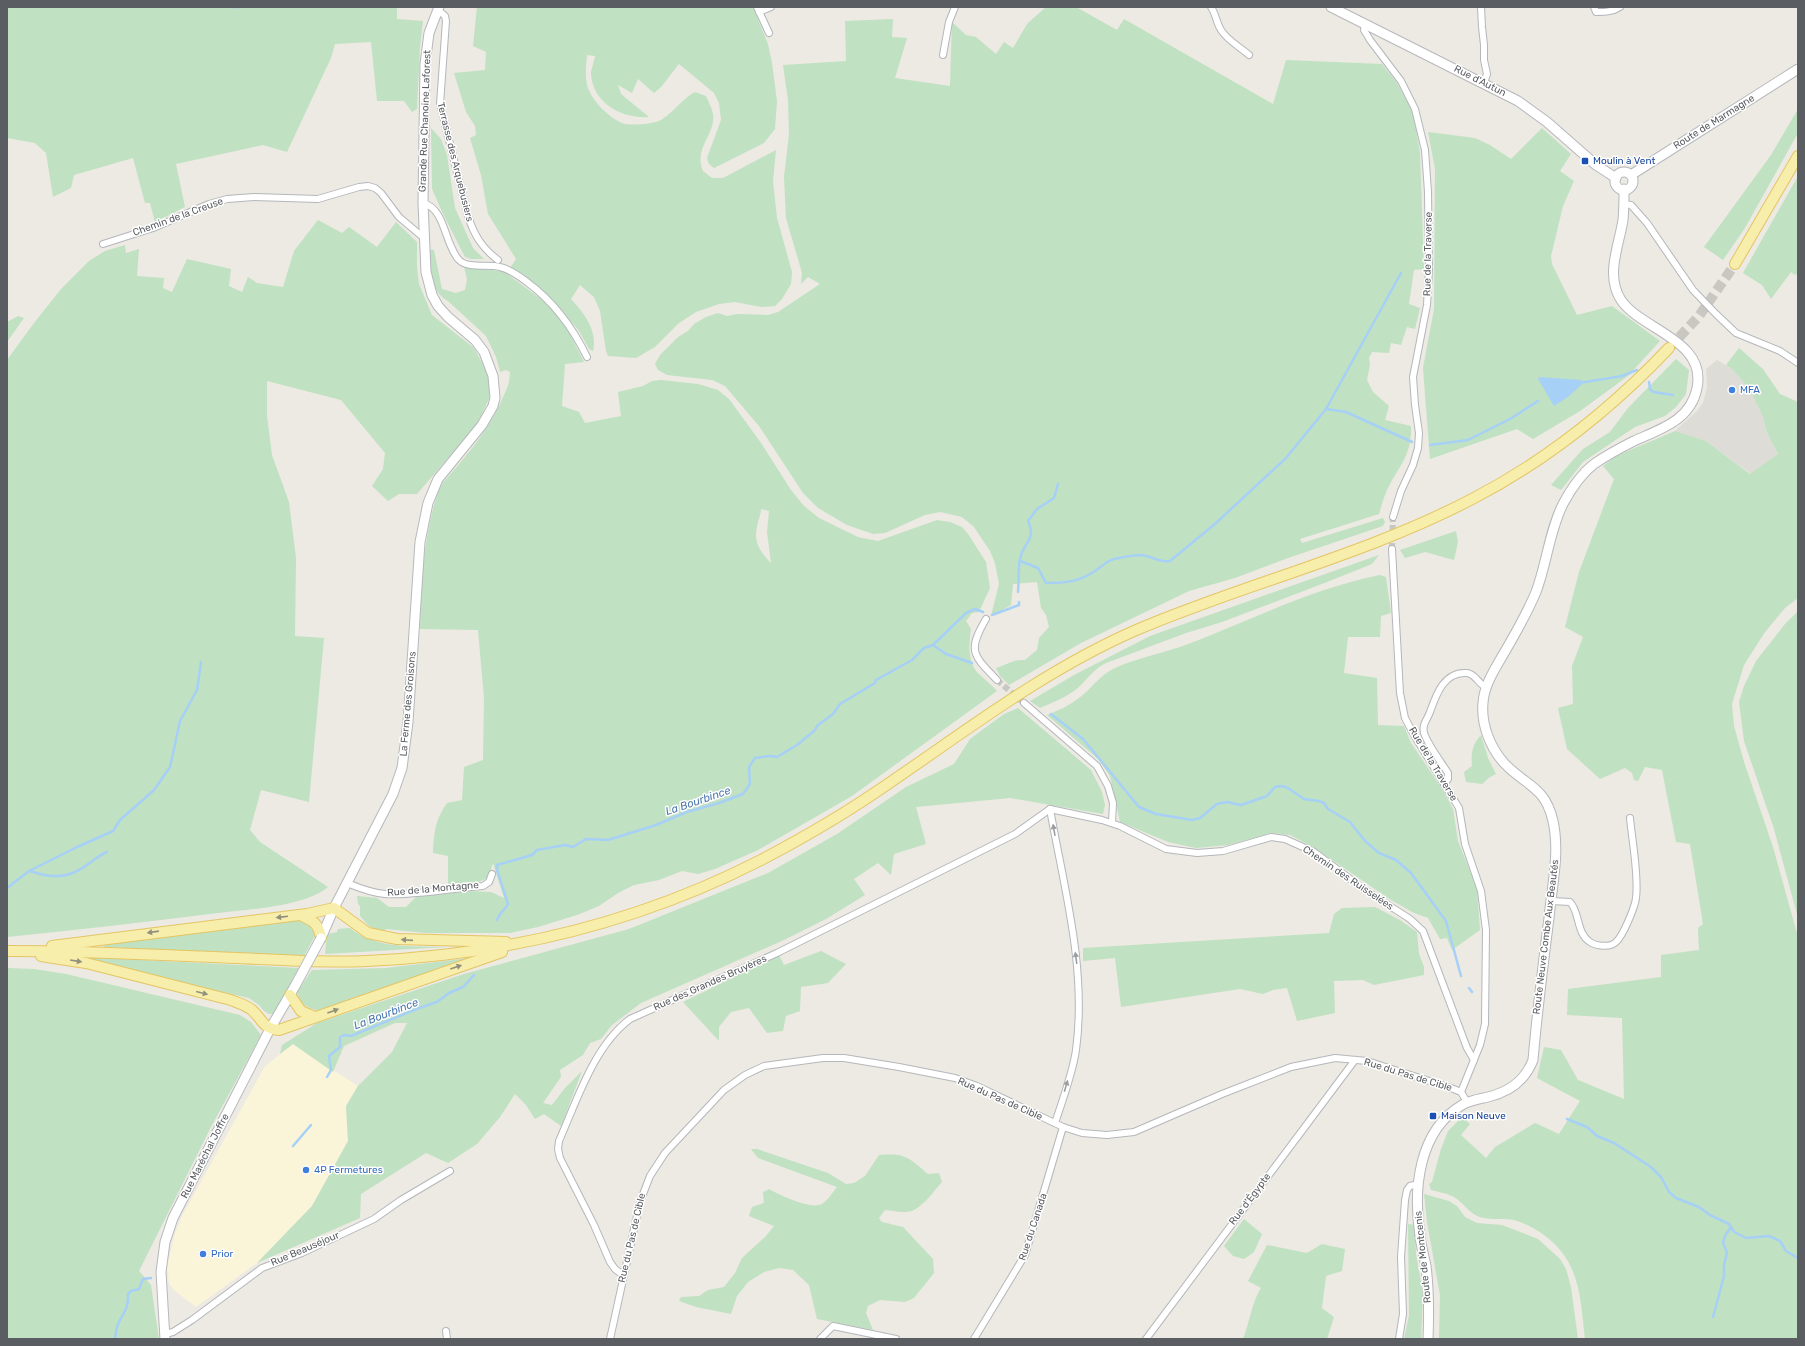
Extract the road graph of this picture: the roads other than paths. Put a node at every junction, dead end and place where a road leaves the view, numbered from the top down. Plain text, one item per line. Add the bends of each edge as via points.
1 (771, 7) edge
2 (955, 7) edge
3 (1211, 7) edge
4 (1331, 7) edge
5 (1481, 7) edge
6 (1594, 7) edge
7 (1620, 7) edge
8 (439, 8) edge
9 (758, 9) edge
10 (1365, 25) junction
11 (769, 33) dead end
12 (943, 55) dead end
13 (1249, 55) dead end
14 (1798, 69) edge
15 (1484, 83) junction
16 (1798, 156) edge
17 (1631, 176) junction
18 (1616, 178) junction
19 (1624, 189) junction
20 (423, 203) junction
21 (1624, 204) junction
22 (424, 238) junction
23 (103, 244) dead end
24 (498, 260) dead end
25 (1734, 264) tunnel mouth
26 (1669, 348) tunnel mouth
27 (587, 357) dead end
28 (1798, 363) edge
29 (1393, 517) tunnel mouth
30 (1392, 549) tunnel mouth
31 (415, 609) joint
32 (986, 618) dead end
33 (997, 680) tunnel mouth
34 (1486, 687) junction
35 (1024, 703) tunnel mouth
36 (1444, 784) junction
37 (1050, 809) junction
38 (1630, 818) dead end
39 (1112, 823) junction
40 (492, 874) dead end
41 (347, 883) junction
42 (1551, 901) junction
43 (334, 908) junction
44 (300, 914) junction
45 (321, 938) junction
46 (530, 942) junction
47 (8, 952) edge
48 (293, 991) junction
49 (315, 1017) junction
50 (270, 1029) junction
51 (1355, 1060) junction
52 (1474, 1060) junction
53 (1461, 1092) junction
54 (1469, 1101) junction
55 (1055, 1123) junction
56 (1063, 1127) junction
57 (450, 1171) dead end
58 (1419, 1184) junction
59 (623, 1275) junction
60 (446, 1331) dead end
61 (165, 1336) edge
62 (447, 1339) edge
63 (610, 1339) edge
64 (820, 1339) edge
65 (896, 1339) edge
66 (974, 1339) edge
67 (1146, 1339) edge
68 (1399, 1339) edge
69 (1428, 1339) edge

1 - 9 street
2 - 12 street via 949,22
3 - 13 street via 1225,35
4 - 10 main road, Rue d'Autun
5 - 15 street via 1487,74
6 - 7 street via 1596,12
8 - 20 main road, Grande Rue Chanoine Laforest via 429,33 425,64
8 - 24 street, Terrasse des Arquebusiers via 446,22 440,104 474,233 479,242
9 - 11 street
10 - 15 main road, Rue d'Autun
10 - 29 street, Rue de la Traverse via 1364,30 1401,81 1415,109 1425,150 1428,192 1427,305 1413,377 1419,433 1418,448
14 - 17 main road, Route de Marmagne
15 - 18 main road, Rue d'Autun via 1518,101 1547,122 1596,165
16 - 25 main road
17 - 18 main road via 1624,172
17 - 19 main road via 1632,183 1629,188
18 - 19 main road via 1617,186
19 - 21 main road, Route Neuve Combe Aux Beautés
20 - 22 main road, Grande Rue Chanoine Laforest
20 - 27 street via 437,213 459,260 466,264 500,267 527,282 565,319
21 - 28 street via 1631,205 1636,210 1694,290 1736,333 1780,352
21 - 34 main road, Route Neuve Combe Aux Beautés via 1614,260 1615,288 1631,310 1683,347 1692,358 1698,385 1693,402 1679,419 1659,431 1615,450 1592,466 1575,483 1552,528 1536,592
22 - 23 street, Chemin de la Creuse via 399,217 381,193 368,186 318,199 227,199 153,228
22 - 31 main road, Grande Rue Chanoine Laforest via 426,272 432,295 448,317 475,340 484,352 495,389 489,415 438,479 428,503 420,542
26 - 46 main road via 1623,394 1588,423 1550,452 1474,498 1364,547 1187,610 1093,650 998,707 845,812 759,861 716,881 616,919
30 - 36 street, Rue de la Traverse via 1402,705 1405,718 1414,735
31 - 41 main road, La Ferme des Groisons via 408,722 402,768 393,794
32 - 33 street via 976,636 975,653 977,659
34 - 36 street via 1468,673 1457,674 1446,681 1437,694 1423,726 1448,773 1448,779
34 - 42 main road, Route Neuve Combe Aux Beautés via 1483,700 1484,724 1495,751 1506,765 1541,792 1553,821 1556,851
35 - 39 street via 1097,766 1108,786 1113,803
36 - 52 street, Rue de la Traverse via 1459,808 1465,844 1481,891 1486,930 1484,1036
37 - 39 street, Chemin des Ruisselées
55 -> 37 street via 1076,1051 1080,984 1067,895
37 - 59 street, Rue des Grandes Bruyères via 1015,834 777,953 630,1019 617,1029 598,1056 559,1141 558,1149 610,1262 614,1269
38 - 42 street via 1636,898 1621,937 1616,943 1610,946 1595,945 1588,941 1572,904
39 - 52 street, Chemin des Ruisselées via 1166,849 1197,853 1222,851 1271,838 1285,839 1314,852 1362,888 1410,919 1423,931 1467,1048
40 - 41 street, Rue de la Montagne via 483,886 411,893 378,893
41 - 43 main road, La Ferme des Groisons
42 - 54 main road, Route Neuve Combe Aux Beautés via 1533,1060 1529,1070 1507,1091
43 - 44 main road
43 - 45 main road, La Ferme des Groisons
46 -> 43 main road via 397,939 368,933
44 - 45 main road via 313,920 319,928
44 -> 47 main road
45 - 48 main road, Rue Maréchal Joffre, bridge
46 - 47 main road via 434,956 364,962 295,962 80,951
49 -> 46 main road
47 -> 50 main road via 86,963 231,1000 247,1006
48 - 49 main road via 301,1011
48 - 50 main road, Rue Maréchal Joffre
49 - 50 main road via 279,1030
50 - 61 main road, Rue Maréchal Joffre via 173,1218 165,1242 161,1272
51 - 53 street, Rue du Pas de Cible via 1367,1061
51 - 56 street, Rue du Pas de Cible via 1335,1058 1291,1067 1134,1132 1101,1135
51 - 67 street, Rue d'Égypte
52 - 53 street, Rue de la Traverse
53 - 54 street, Rue du Pas de Cible
54 - 58 main road, Route de Montcenis via 1454,1110 1436,1128 1427,1146
55 - 56 street, Rue du Pas de Cible
55 - 59 street, Rue du Pas de Cible via 955,1078 899,1067 844,1058 817,1058 764,1066 745,1075 724,1090 665,1152 650,1176 640,1202
56 - 66 street, Rue du Canada via 1025,1255
57 - 61 street, Rue Beauséjour via 374,1219 262,1268 192,1320
58 - 68 street via 1410,1186 1405,1200 1402,1256 1404,1314
58 - 69 main road, Route de Montcenis via 1420,1236 1429,1303
59 - 63 street, Rue du Pas de Cible
60 - 62 street
64 - 65 street via 833,1326

